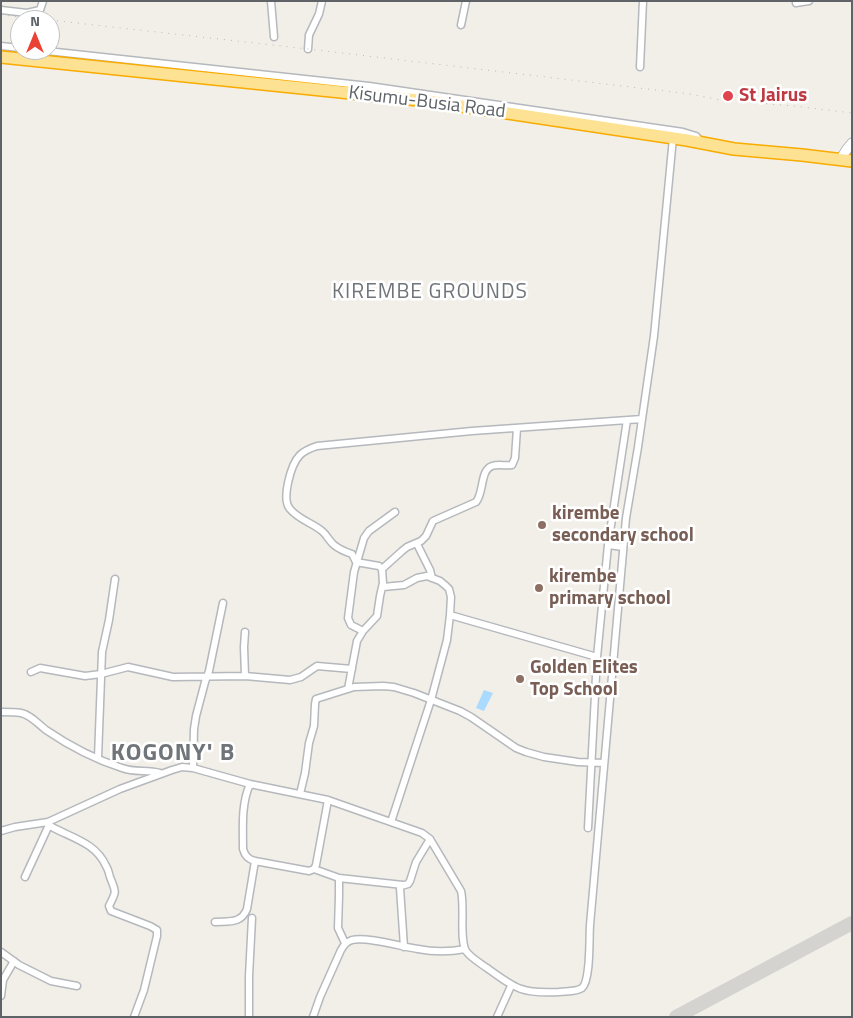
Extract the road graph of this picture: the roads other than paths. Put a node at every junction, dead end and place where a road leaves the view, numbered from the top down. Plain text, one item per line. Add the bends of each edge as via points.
1 (43, 1) edge
2 (271, 1) edge
3 (322, 1) edge
4 (466, 1) edge
5 (643, 1) edge
6 (809, 1) edge
7 (796, 3) dead end
8 (1, 10) edge
9 (461, 24) dead end
10 (274, 37) dead end
11 (308, 49) dead end
12 (60, 52) edge
13 (1, 57) edge
14 (640, 67) dead end
15 (673, 138) junction
16 (702, 143) junction
17 (852, 143) edge
18 (846, 160) edge
19 (642, 419) junction
20 (627, 420) junction
21 (517, 428) junction
22 (395, 512) dead end
23 (416, 544) junction
24 (608, 545) junction
25 (623, 548) junction
26 (356, 562) junction
27 (382, 570) junction
28 (432, 578) junction
29 (115, 579) dead end
30 (383, 587) junction
31 (223, 603) dead end
32 (450, 615) junction
33 (363, 631) junction
34 (245, 632) dead end
35 (597, 657) junction
36 (352, 669) junction
37 (31, 672) dead end
38 (101, 674) junction
39 (208, 676) junction
40 (245, 676) junction
41 (348, 689) junction
42 (430, 700) junction
43 (1, 712) edge
44 (98, 758) junction
45 (592, 763) junction
46 (604, 763) junction
47 (193, 768) junction
48 (162, 774) junction
49 (250, 784) junction
50 (300, 794) junction
51 (328, 800) junction
52 (391, 822) junction
53 (49, 823) junction
54 (588, 828) dead end
55 (1, 831) edge
56 (430, 838) junction
57 (255, 861) junction
58 (314, 869) junction
59 (25, 877) dead end
60 (339, 878) junction
61 (403, 885) junction
62 (252, 918) dead end
63 (215, 922) dead end
64 (345, 943) junction
65 (404, 947) junction
66 (466, 949) junction
67 (1, 952) edge
68 (14, 961) junction
69 (77, 986) dead end
70 (511, 986) junction
71 (1, 996) edge
72 (134, 1017) edge
73 (249, 1017) edge
74 (313, 1017) edge
75 (497, 1017) edge

1 - 8 street via 40,10 35,12
2 - 10 street
3 - 11 street via 309,35
4 - 9 street
5 - 14 street
6 - 7 street
12 - 16 street via 369,86 683,132 696,136
13 - 15 highway, Kisumu-Busia Road via 428,101
15 - 16 highway, Kisumu-Busia Road
15 - 19 street via 654,336
16 - 18 highway, Kisumu-Busia Road
17 - 18 street via 847,149
19 - 20 street
19 - 25 street
20 - 21 street
20 - 24 street
21 - 23 street via 512,465 487,468 476,502 433,521 426,536
21 - 26 street via 317,446 302,453 292,471 286,494 288,506 325,533 334,545 352,554
22 - 26 street via 369,531
23 - 27 street via 407,547
23 - 28 street
24 - 25 street
24 - 35 street
25 - 46 street
26 - 27 street via 379,566
26 - 33 street via 348,618 351,625
27 - 30 street
28 - 30 street via 422,576 404,585
28 - 32 street via 449,590
29 - 38 street
30 - 33 street via 376,618
31 - 39 street
32 - 35 street
32 - 42 street via 447,640
33 - 36 street via 357,641
34 - 40 street
35 - 45 street
36 - 40 street via 317,666 290,680
36 - 41 street
37 - 38 street via 40,668 85,676
38 - 39 street via 128,667 173,677
38 - 44 street
39 - 40 street
39 - 47 street via 196,716
41 - 42 street via 394,687
41 - 50 street via 315,701 314,726
42 - 45 street via 471,717 520,750 544,757
42 - 52 street
43 - 44 street via 28,716 46,730
44 - 48 street via 130,770
45 - 46 street
45 - 54 street
46 - 70 street via 585,983 574,991 545,993
47 - 48 street via 182,767
47 - 49 street
48 - 53 street via 120,789
49 - 50 street
49 - 57 street via 246,795 243,849 244,854
50 - 51 street
51 - 52 street
51 - 58 street
52 - 56 street
53 - 55 street
53 - 59 street
53 - 72 street via 91,847 101,857 116,890 109,906 111,911 157,930 144,990
56 - 61 street via 416,862 410,882
56 - 66 street via 462,890
57 - 58 street via 308,871
57 - 63 street via 244,915 237,920
58 - 60 street
60 - 61 street
60 - 64 street via 338,928
61 - 65 street via 400,889
62 - 73 street
64 - 65 street via 359,939
64 - 74 street
65 - 66 street
66 - 70 street
67 - 68 street
68 - 69 street via 51,981
68 - 71 street via 3,980
70 - 75 street

